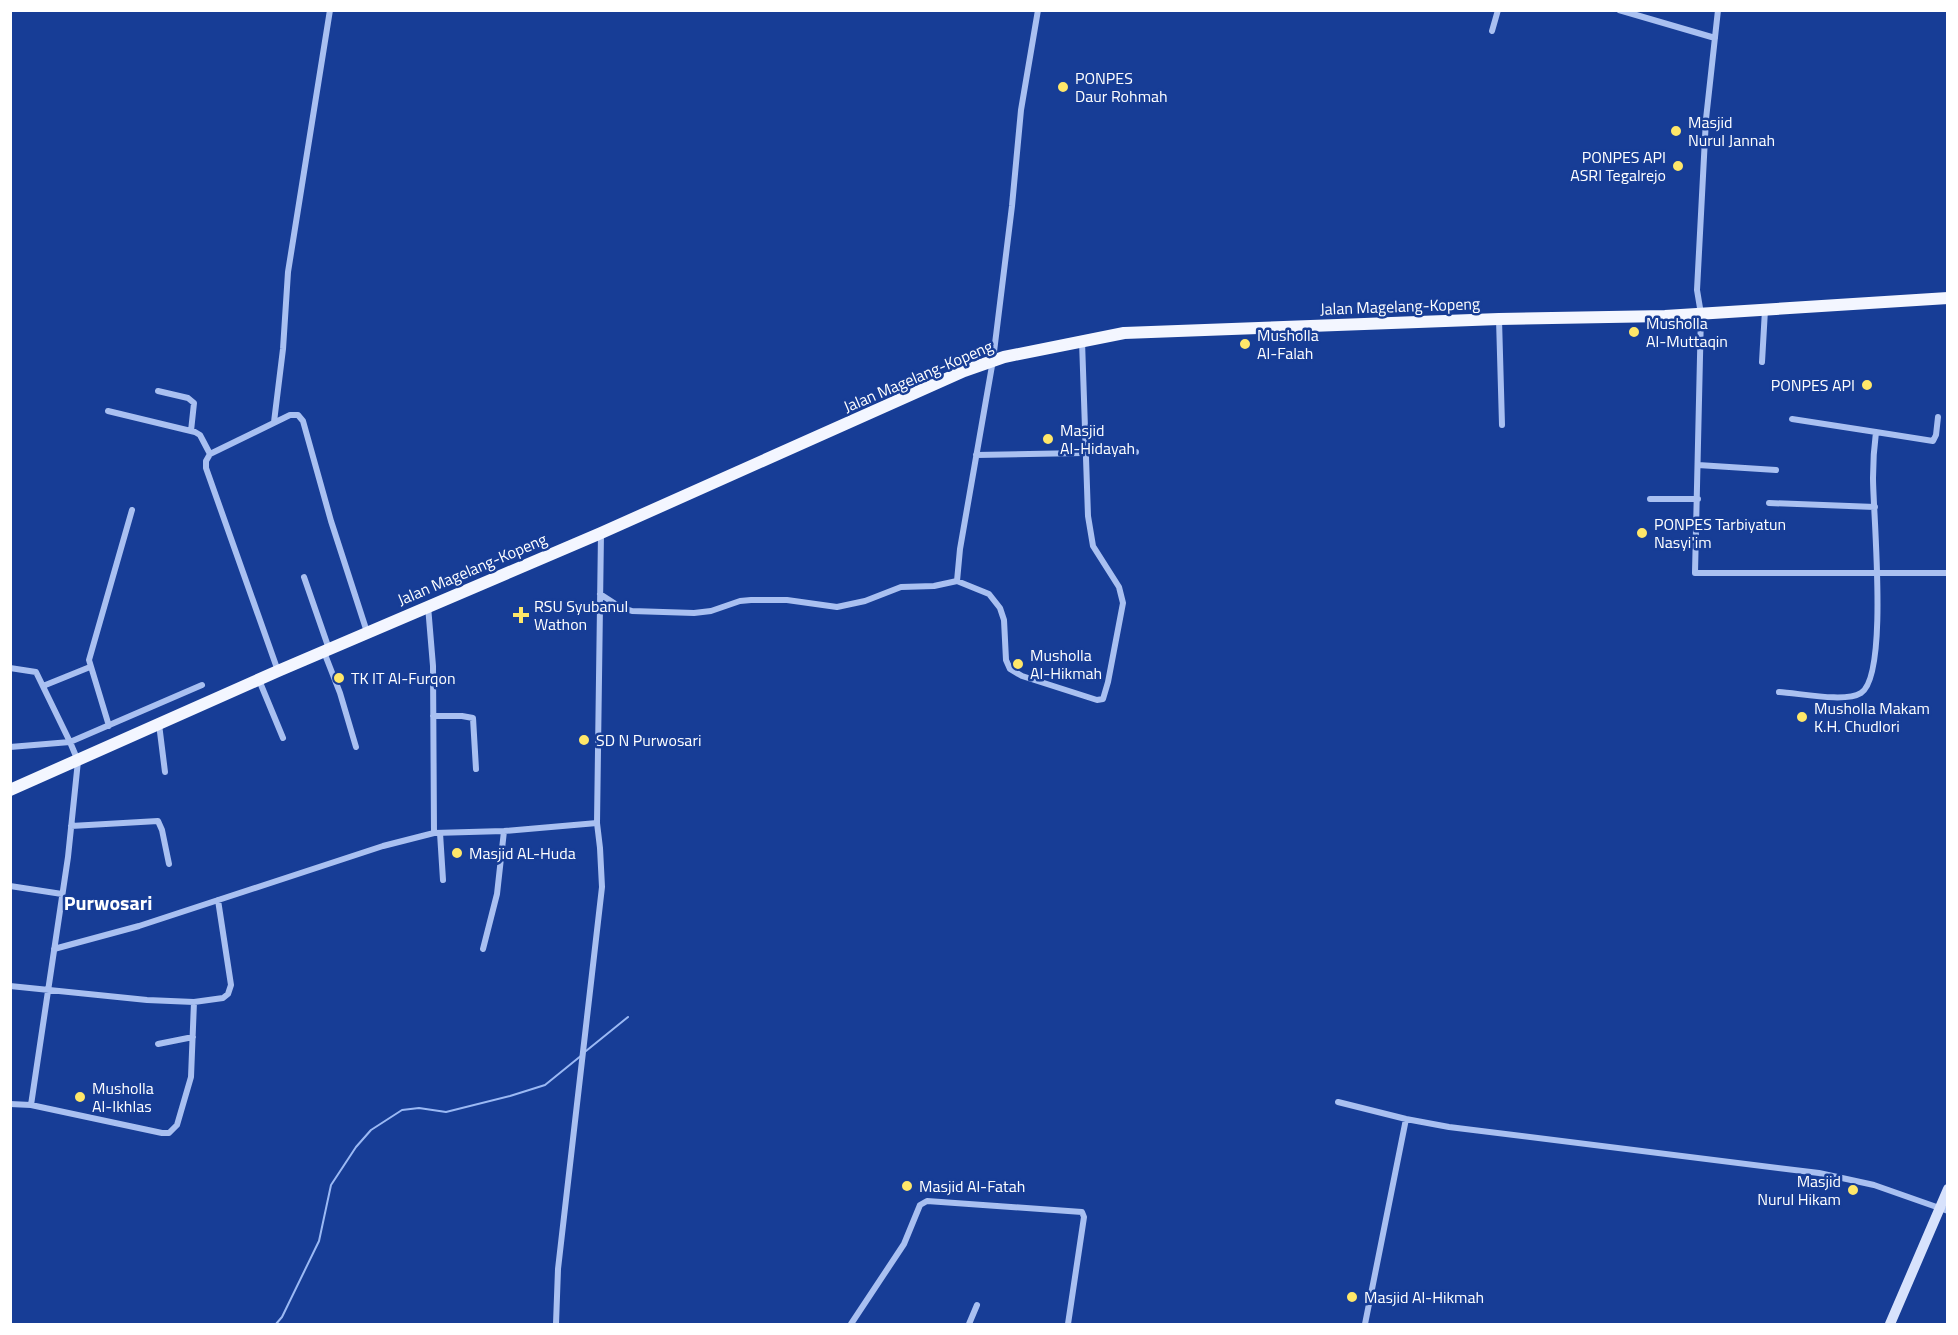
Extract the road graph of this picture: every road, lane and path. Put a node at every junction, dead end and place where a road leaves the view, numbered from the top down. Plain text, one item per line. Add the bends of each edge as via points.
1 (330, 10) edge
2 (1038, 10) edge
3 (1498, 10) edge
4 (1619, 10) edge
5 (1718, 10) edge
6 (1492, 31) dead end
7 (1715, 38) junction
8 (1947, 298) edge
9 (1765, 309) junction
10 (1701, 314) junction
11 (1499, 319) junction
12 (1082, 340) junction
13 (993, 360) junction
14 (1762, 362) dead end
15 (158, 391) dead end
16 (108, 411) dead end
17 (1938, 417) dead end
18 (1792, 420) dead end
19 (274, 422) junction
20 (1502, 425) dead end
21 (191, 431) junction
22 (1876, 432) junction
23 (1136, 452) dead end
24 (210, 454) junction
25 (1086, 454) junction
26 (976, 455) junction
27 (1698, 465) junction
28 (1776, 470) dead end
29 (1650, 499) dead end
30 (1698, 499) junction
31 (1769, 503) dead end
32 (1875, 507) junction
33 (132, 510) dead end
34 (601, 532) junction
35 (1878, 573) junction
36 (1947, 573) edge
37 (304, 577) dead end
38 (957, 581) junction
39 (600, 594) junction
40 (428, 605) junction
41 (367, 632) junction
42 (327, 650) junction
43 (90, 667) junction
44 (10, 668) edge
45 (278, 671) junction
46 (258, 680) junction
47 (202, 685) dead end
48 (43, 686) junction
49 (1779, 692) dead end
50 (433, 716) junction
51 (159, 724) junction
52 (109, 726) junction
53 (283, 738) dead end
54 (70, 742) junction
55 (10, 747) edge
56 (356, 747) dead end
57 (78, 761) junction
58 (476, 770) dead end
59 (165, 772) dead end
60 (10, 790) edge
61 (597, 822) junction
62 (71, 826) junction
63 (504, 831) junction
64 (437, 833) junction
65 (169, 864) dead end
66 (443, 880) dead end
67 (10, 886) edge
68 (62, 894) junction
69 (218, 900) junction
70 (54, 949) junction
71 (483, 949) dead end
72 (10, 986) edge
73 (47, 991) junction
74 (194, 1002) junction
75 (193, 1037) junction
76 (158, 1044) dead end
77 (1338, 1102) dead end
78 (10, 1104) edge
79 (31, 1105) junction
80 (1406, 1119) junction
81 (1947, 1189) edge
82 (1944, 1209) edge
83 (977, 1305) dead end
84 (556, 1324) edge
85 (852, 1324) edge
86 (969, 1324) edge
87 (1068, 1324) edge
88 (1365, 1324) edge
89 (1890, 1324) edge

1 - 19 street via 288,272
2 - 13 street via 1021,110
3 - 6 street
4 - 7 street
5 - 7 street
7 - 10 street via 1705,142 1698,290
8 - 9 main road, Jalan Magelang-Kopeng
9 - 10 main road, Jalan Magelang-Kopeng
9 - 14 street
10 - 11 main road, Jalan Magelang-Kopeng
10 - 27 street
11 - 12 main road, Jalan Magelang-Kopeng via 1124,333
11 - 20 street
12 - 13 main road, Jalan Magelang-Kopeng
12 - 25 street
13 - 26 street
13 - 34 main road, Jalan Magelang-Kopeng
15 - 21 street via 192,400
16 - 21 street
17 - 22 street via 1933,441
18 - 22 street
19 - 24 street
19 - 41 street via 294,413 303,421
21 - 24 street via 200,435
22 - 32 street
23 - 25 street
24 - 45 street via 206,468
25 - 26 street
25 - 38 street via 1093,546 1119,588 1123,603 1103,699 1010,669 1000,609 989,594
26 - 38 street
27 - 28 street
27 - 30 street
29 - 30 street
30 - 35 street via 1696,574
31 - 32 street
32 - 35 street
33 - 43 street via 90,651
34 - 39 street
34 - 40 main road, Jalan Magelang-Kopeng
35 - 36 street
35 - 49 street via 1875,661 1864,691 1848,698
37 - 42 street
38 - 39 street via 901,587 865,601 837,606 751,600 694,613 632,611
39 - 61 street
40 - 41 main road, Jalan Magelang-Kopeng
40 - 50 street
41 - 42 main road, Jalan Magelang-Kopeng
42 - 45 main road, Jalan Magelang-Kopeng
42 - 56 street
43 - 48 street
43 - 52 street
44 - 48 street via 36,672
45 - 46 main road, Jalan Magelang-Kopeng
46 - 51 main road, Jalan Magelang-Kopeng
46 - 53 street
47 - 52 street
48 - 54 street
50 - 58 street via 473,718
50 - 64 street
51 - 57 main road, Jalan Magelang-Kopeng
51 - 59 street
52 - 54 street
54 - 55 street
54 - 57 street
57 - 60 main road, Jalan Magelang-Kopeng
57 - 62 street
61 - 63 street
61 - 84 street via 602,886 558,1269
62 - 65 street via 156,820
62 - 68 street
63 - 64 street
63 - 71 street via 497,894
64 - 66 street
64 - 69 street via 383,846
67 - 68 street
68 - 70 street
69 - 70 street
69 - 74 street via 230,990 223,998
70 - 73 street
72 - 73 street
73 - 74 street
73 - 79 street
74 - 75 street
75 - 76 street
75 - 79 street via 191,1077 177,1125 169,1133
77 - 80 street
78 - 79 street
80 - 82 street via 1819,1173 1874,1185
80 - 88 street
81 - 82 street
82 - 89 street
83 - 86 street
85 - 87 street via 904,1244 920,1204 927,1201 1082,1212

